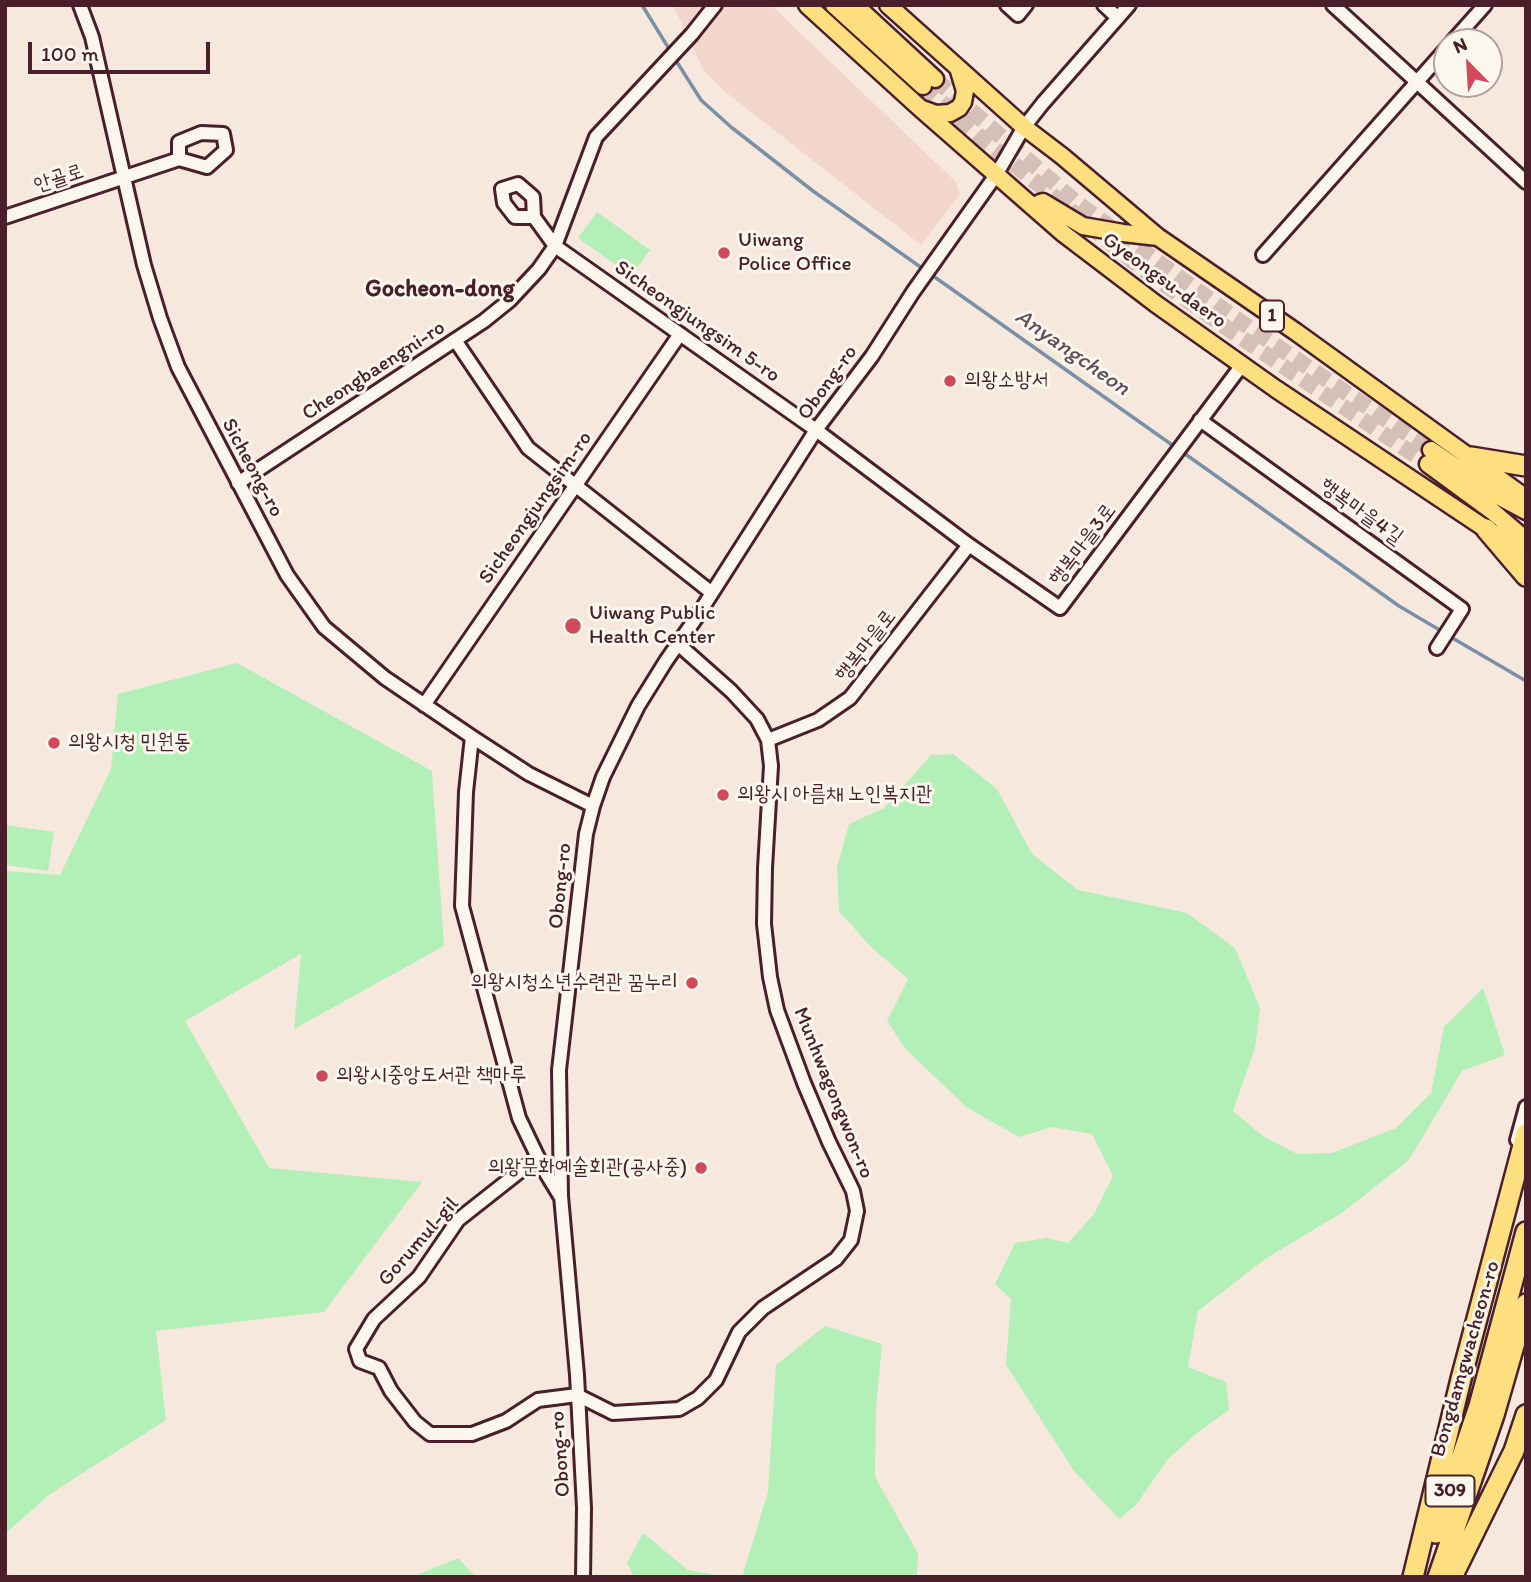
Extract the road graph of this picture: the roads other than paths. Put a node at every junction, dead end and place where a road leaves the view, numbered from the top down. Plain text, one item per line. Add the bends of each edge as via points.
1 (80, 5) edge
2 (715, 5) edge
3 (807, 5) edge
4 (834, 5) edge
5 (855, 5) edge
6 (888, 5) edge
7 (1007, 5) edge
8 (1027, 5) edge
9 (1104, 5) edge
10 (1129, 5) edge
11 (1333, 5) edge
12 (1485, 5) edge
13 (1118, 18) junction
14 (1464, 28) edge
15 (1433, 63) edge
16 (959, 69) junction
17 (1416, 82) junction
18 (920, 108) junction
19 (1024, 127) junction
20 (179, 159) dead end
21 (996, 175) junction
22 (125, 177) junction
23 (1526, 182) edge
24 (1044, 216) junction
25 (5, 217) edge
26 (534, 217) dead end
27 (1158, 237) junction
28 (555, 246) junction
29 (1263, 255) dead end
30 (680, 334) junction
31 (455, 340) junction
32 (1242, 365) junction
33 (1200, 420) junction
34 (816, 430) junction
35 (1471, 457) junction
36 (1526, 466) edge
37 (238, 483) junction
38 (575, 485) junction
39 (1526, 498) edge
40 (1526, 511) edge
41 (1486, 529) junction
42 (1526, 540) edge
43 (969, 545) junction
44 (1526, 551) edge
45 (1526, 576) edge
46 (712, 593) junction
47 (678, 644) junction
48 (1437, 648) dead end
49 (424, 705) junction
50 (471, 737) junction
51 (768, 740) junction
52 (593, 806) junction
53 (1526, 1107) edge
54 (1526, 1134) edge
55 (538, 1157) junction
56 (561, 1196) junction
57 (1526, 1232) edge
58 (1482, 1287) dead end
59 (1526, 1304) edge
60 (577, 1395) junction
61 (1486, 1410) junction
62 (1523, 1422) edge
63 (583, 1577) edge
64 (1413, 1577) edge
65 (1421, 1577) edge
66 (1438, 1577) edge
67 (1452, 1577) edge

1 - 22 street, Sicheong-ro via 93,37
2 - 28 street, Cheongbaengni-ro via 596,137
3 - 18 main road, Gyeongsu-daero
4 - 5 main road via 929,82
6 - 16 main road, Gyeongsu-daero / 1
7 - 8 street via 1018,15
9 - 13 street
10 - 13 street
11 - 17 street
12 - 14 street
13 - 19 street
15 - 17 street
16 - 18 main road via 965,91 959,108 936,114
16 - 19 main road, Gyeongsu-daero / 1
17 - 23 street
17 - 29 street
18 - 21 main road, Gyeongsu-daero
19 - 21 street
19 - 27 main road, Gyeongsu-daero / 1
20 - 22 street, 안골로
21 - 24 main road, Gyeongsu-daero
21 - 34 street, Obong-ro
22 - 25 street, 안골로
22 - 37 street, Sicheong-ro via 144,265 178,367
24 - 27 main road via 1038,209 1043,202 1083,226
24 - 32 main road, Gyeongsu-daero
26 - 28 street, Sicheongjungsim 5-ro
27 - 35 main road, Gyeongsu-daero / 1
28 - 30 street, Sicheongjungsim 5-ro
28 - 31 street, Cheongbaengni-ro via 510,300
30 - 34 street, Sicheongjungsim 5-ro
30 - 38 street, Sicheongjungsim-ro
31 - 37 street, Cheongbaengni-ro
31 - 38 street via 528,449
32 - 33 street, 행복마을3로
32 - 41 main road, Gyeongsu-daero
33 - 43 street, 행복마을3로 via 1060,608
33 - 48 street, 행복마을4길 via 1462,609
34 - 43 street, 행복마을3로
34 - 46 street, Obong-ro
35 - 36 highway
35 - 39 main road, Gyeongsu-daero / 1
37 - 49 street, Sicheong-ro via 287,575 324,627
38 - 46 street
38 - 49 street, Sicheongjungsim-ro
40 - 42 main road via 1429,457
41 - 44 main road, Gyeongsu-daero
41 - 45 highway
43 - 51 street, 행복마을로 via 850,698 818,720
46 - 47 street, Obong-ro
47 - 51 street, Munhwagongwon-ro via 757,719
47 - 52 street, Obong-ro via 638,706
49 - 50 street, Sicheong-ro
50 - 52 street, Sicheong-ro via 529,774
50 - 55 street via 462,906 519,1118
51 - 60 street, Munhwagongwon-ro via 771,766 764,924 770,977 804,1083 853,1191 857,1211 851,1240 836,1259 763,1308 739,1332 716,1380 679,1409 613,1413
52 - 56 street, Obong-ro via 559,1070
53 - 58 street
54 - 64 highway
55 - 56 street
55 - 60 street, Gorumul-gil via 458,1220 419,1277 374,1320 356,1349 360,1361 379,1368 391,1391 430,1434 472,1434 506,1421 538,1400
56 - 60 street, Obong-ro
57 - 61 highway, Bongdamgwacheon-ro / 309
59 - 61 highway, Bongdamgwacheon-ro / 309
60 - 63 street, Obong-ro
61 - 65 highway, Bongdamgwacheon-ro / 309
61 - 66 highway, Bongdamgwacheon-ro / 309
62 - 67 highway via 1514,1451

